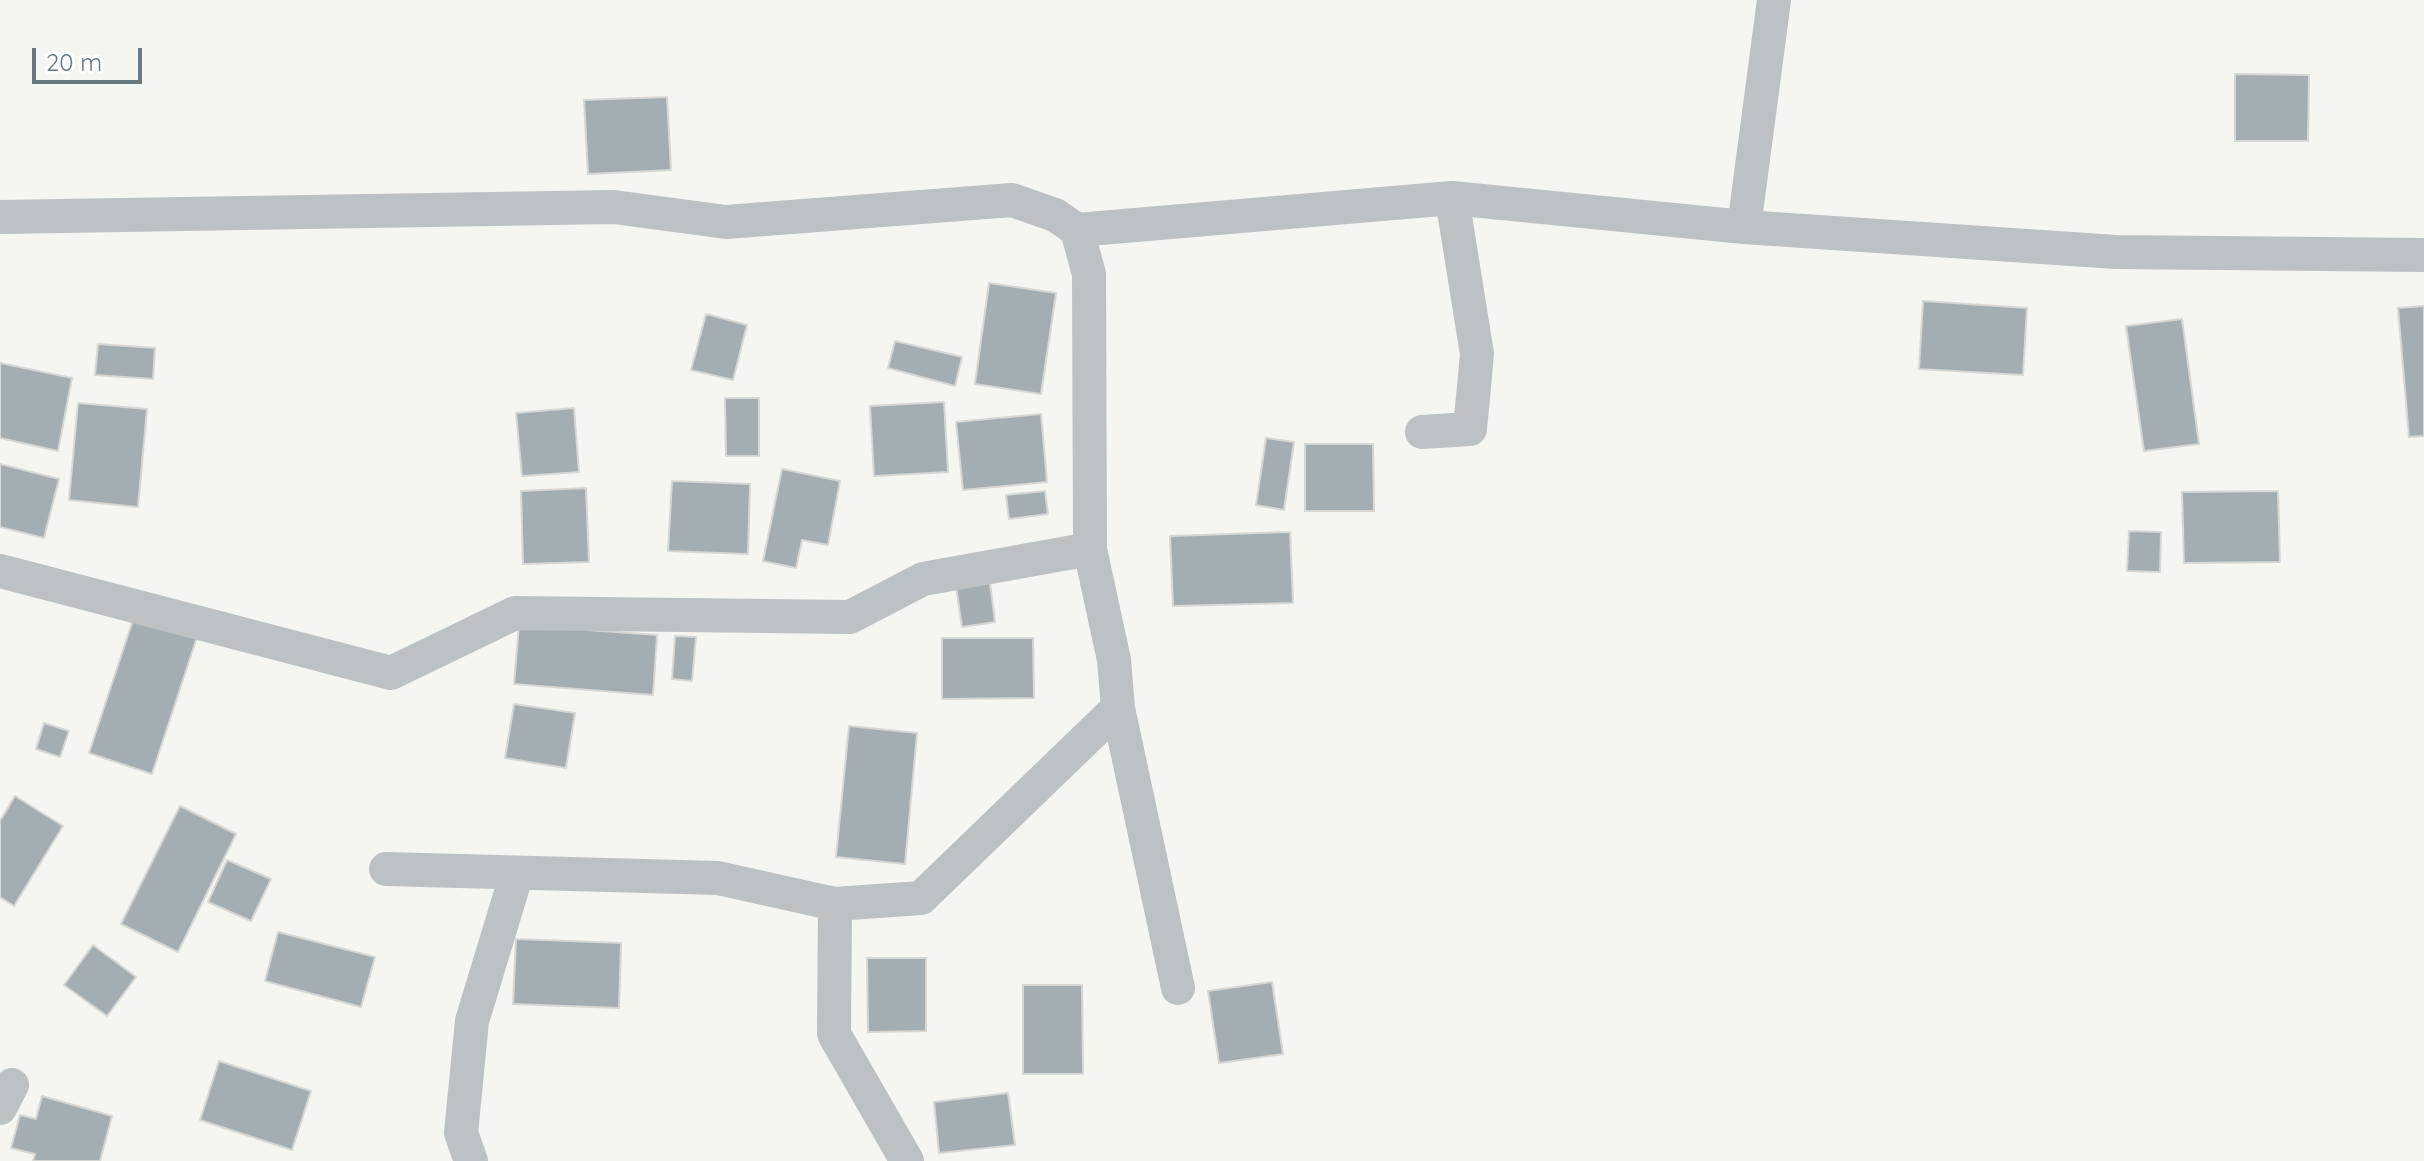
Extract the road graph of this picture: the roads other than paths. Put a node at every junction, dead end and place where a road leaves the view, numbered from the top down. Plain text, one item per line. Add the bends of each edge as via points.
1 (1774, 0) edge
2 (1452, 198) junction
3 (0, 217) edge
4 (1744, 227) junction
5 (1077, 230) junction
6 (2424, 255) edge
7 (1422, 432) dead end
8 (1090, 549) junction
9 (0, 571) edge
10 (1118, 708) junction
11 (386, 869) dead end
12 (517, 873) junction
13 (835, 904) junction
14 (1178, 988) dead end
15 (471, 1161) edge
16 (907, 1161) edge

1 - 4 street
2 - 4 street
2 - 5 street
2 - 7 street via 1477,354 1470,429
3 - 5 street via 614,207 726,222 1012,200 1055,215
4 - 6 street via 2116,252
5 - 8 street via 1089,274
8 - 9 street via 923,579 850,617 515,613 391,673
8 - 10 street via 1114,660
10 - 13 street via 921,898
10 - 14 street
11 - 12 street
12 - 13 street via 718,878
12 - 15 street via 472,1021 461,1133
13 - 16 street via 834,1034

